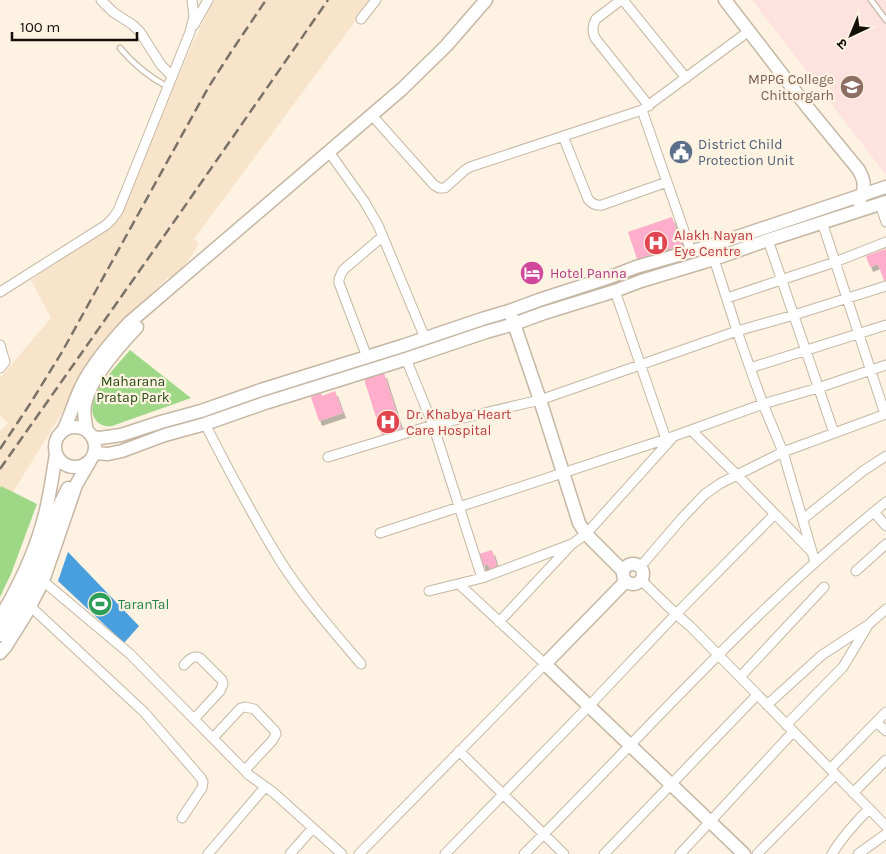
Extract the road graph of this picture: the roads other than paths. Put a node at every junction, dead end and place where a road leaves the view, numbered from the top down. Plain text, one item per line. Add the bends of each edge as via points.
1 (101, 0) edge
2 (192, 0) edge
3 (208, 0) edge
4 (376, 0) edge
5 (486, 0) edge
6 (495, 0) edge
7 (622, 0) edge
8 (726, 0) edge
9 (871, 0) edge
10 (362, 19) dead end
11 (886, 20) edge
12 (749, 31) junction
13 (190, 32) junction
14 (120, 48) dead end
15 (172, 76) junction
16 (686, 78) junction
17 (168, 87) junction
18 (646, 108) junction
19 (377, 121) junction
20 (562, 136) junction
21 (331, 155) junction
22 (667, 182) junction
23 (886, 187) edge
24 (862, 195) junction
25 (883, 203) edge
26 (856, 211) junction
27 (822, 222) junction
28 (886, 222) edge
29 (382, 237) junction
30 (768, 240) junction
31 (886, 242) edge
32 (691, 251) junction
33 (714, 259) junction
34 (835, 262) junction
35 (782, 280) junction
36 (886, 286) edge
37 (615, 291) junction
38 (0, 292) edge
39 (727, 298) junction
40 (847, 298) junction
41 (509, 311) junction
42 (794, 315) junction
43 (514, 324) junction
44 (886, 325) edge
45 (737, 331) junction
46 (859, 334) junction
47 (425, 338) junction
48 (0, 345) edge
49 (806, 350) junction
50 (367, 357) junction
51 (406, 359) junction
52 (640, 364) junction
53 (886, 365) edge
54 (0, 368) edge
55 (750, 368) junction
56 (871, 370) junction
57 (818, 388) junction
58 (540, 400) junction
59 (763, 404) junction
60 (886, 414) edge
61 (205, 424) junction
62 (433, 424) junction
63 (691, 430) junction
64 (63, 431) junction
65 (89, 434) junction
66 (834, 434) junction
67 (670, 437) junction
68 (783, 452) junction
69 (886, 456) edge
70 (58, 457) junction
71 (328, 457) dead end
72 (89, 460) junction
73 (563, 472) junction
74 (737, 475) junction
75 (886, 502) edge
76 (460, 507) junction
77 (874, 512) junction
78 (775, 514) junction
79 (803, 519) junction
80 (886, 526) edge
81 (380, 533) dead end
82 (586, 534) junction
83 (46, 538) junction
84 (572, 544) junction
85 (886, 544) edge
86 (812, 552) junction
87 (815, 562) junction
88 (856, 571) dead end
89 (24, 573) junction
90 (640, 573) junction
91 (624, 576) junction
92 (482, 578) junction
93 (43, 581) junction
94 (459, 584) junction
95 (824, 587) dead end
96 (429, 592) dead end
97 (30, 606) junction
98 (886, 609) edge
99 (0, 610) edge
100 (676, 614) junction
101 (0, 618) edge
102 (500, 622) junction
103 (868, 625) junction
104 (0, 635) edge
105 (0, 653) edge
106 (718, 655) junction
107 (361, 664) dead end
108 (545, 664) junction
109 (184, 665) dead end
110 (740, 677) junction
111 (757, 695) junction
112 (767, 705) junction
113 (589, 706) junction
114 (886, 712) edge
115 (194, 718) junction
116 (876, 722) junction
117 (790, 728) junction
118 (886, 731) edge
119 (213, 738) junction
120 (630, 745) junction
121 (459, 751) junction
122 (886, 760) edge
123 (245, 770) junction
124 (832, 772) junction
125 (671, 784) junction
126 (265, 787) junction
127 (853, 793) junction
128 (503, 794) junction
129 (869, 809) junction
130 (182, 818) dead end
131 (710, 822) junction
132 (886, 826) edge
133 (313, 828) junction
134 (544, 834) junction
135 (886, 834) edge
136 (208, 854) edge
137 (290, 854) edge
138 (342, 854) edge
139 (359, 854) edge
140 (445, 854) edge
141 (524, 854) edge
142 (564, 854) edge
143 (604, 854) edge
144 (680, 854) edge
145 (744, 854) edge
146 (756, 854) edge
147 (832, 854) edge
148 (858, 854) edge

1 - 15 street via 140,32
2 - 13 street via 194,16
3 - 13 street
4 - 10 street
5 - 21 main road via 424,68
6 - 19 main road via 429,74
7 - 16 street
7 - 18 street via 596,19 593,33
8 - 12 main road
9 - 11 lane
12 - 16 street
12 - 24 main road via 858,169 864,179
13 - 15 street
14 - 17 lane via 152,79
15 - 17 street
16 - 18 street
17 - 38 street via 112,219
18 - 20 street
18 - 22 street
19 - 20 street via 434,185 442,189 470,167
19 - 21 main road
20 - 22 street via 588,199 594,205
21 - 29 street via 364,202
21 - 64 main road via 130,322 101,355 81,388
21 - 65 main road via 136,328 121,345 88,393 84,418
22 - 32 street
23 - 24 main road
24 - 26 main road
24 - 32 main road
25 - 26 main road
25 - 28 street
26 - 27 main road
27 - 30 main road
27 - 34 street
29 - 47 street
29 - 50 street via 343,270 338,279
30 - 33 main road
30 - 35 street
31 - 34 street
32 - 41 main road
33 - 37 main road
33 - 39 street
34 - 35 street
34 - 40 street
35 - 39 street
35 - 42 street
36 - 40 street
37 - 43 main road
37 - 52 street
39 - 45 street
40 - 42 street
40 - 46 street
41 - 43 main road
41 - 47 main road
42 - 45 street
42 - 49 street
43 - 51 main road
43 - 58 main road
44 - 46 street
45 - 52 street
45 - 55 street
46 - 49 street
46 - 56 street
47 - 50 main road
48 - 54 street via 5,362
49 - 55 street
49 - 57 street
50 - 65 main road via 121,436 100,438
51 - 61 main road
51 - 62 street
52 - 58 street
52 - 67 street
53 - 56 street
55 - 59 street
56 - 57 street
56 - 60 street
57 - 59 street
57 - 66 street
58 - 62 street
58 - 73 main road
59 - 63 street
59 - 68 street
60 - 66 street
61 - 72 main road
61 - 107 street via 281,563 306,599
62 - 71 street
62 - 76 street
63 - 67 street
63 - 74 street
64 - 65 main road via 71,427
64 - 70 main road via 55,445
65 - 72 main road via 95,445
66 - 68 street
67 - 73 street
67 - 82 street
68 - 74 street
68 - 79 street
69 - 79 street
70 - 72 main road via 66,465 75,467
70 - 83 main road
70 - 89 main road via 44,516
72 - 83 main road via 70,485
72 - 93 main road via 76,485
73 - 76 street
73 - 82 main road via 579,523
74 - 78 street
74 - 90 street via 705,494 682,517
75 - 77 street
76 - 81 street
76 - 92 street
77 - 80 street
77 - 87 street
78 - 86 street
78 - 100 street
79 - 86 street
82 - 84 street
82 - 91 main road
83 - 104 main road via 23,600
84 - 92 street
84 - 102 street
85 - 88 street
86 - 87 street
87 - 106 street
89 - 99 street
89 - 101 main road
90 - 91 main road via 634,564 630,564
90 - 100 street
91 - 108 main road
92 - 94 street
93 - 97 main road
93 - 115 street via 130,654
94 - 96 street
94 - 102 street
95 - 110 street
97 - 105 main road
97 - 130 street via 144,712 201,778 202,788
98 - 103 street
100 - 106 street
100 - 113 street
102 - 108 street
103 - 112 street via 822,655
103 - 117 street via 843,667
106 - 110 street
106 - 120 street
108 - 113 main road
108 - 121 street
109 - 115 street via 196,656 223,684
110 - 111 street
111 - 112 street
111 - 125 street
112 - 117 street
113 - 120 main road
113 - 128 street
114 - 116 street
115 - 119 street
116 - 118 street
116 - 124 street
117 - 124 street
117 - 131 street
119 - 123 street
119 - 123 street via 245,707 254,709 270,725 275,731 275,738
120 - 125 main road
120 - 134 street
121 - 128 street
121 - 139 street
122 - 127 street
123 - 126 street
124 - 127 street
124 - 146 street
125 - 131 main road
125 - 143 street
126 - 133 street
126 - 136 street
127 - 129 street
128 - 134 street
128 - 140 street
129 - 132 street
129 - 147 street
131 - 144 street
131 - 145 main road
133 - 137 street
133 - 138 street
134 - 141 street
134 - 142 street
135 - 148 street

